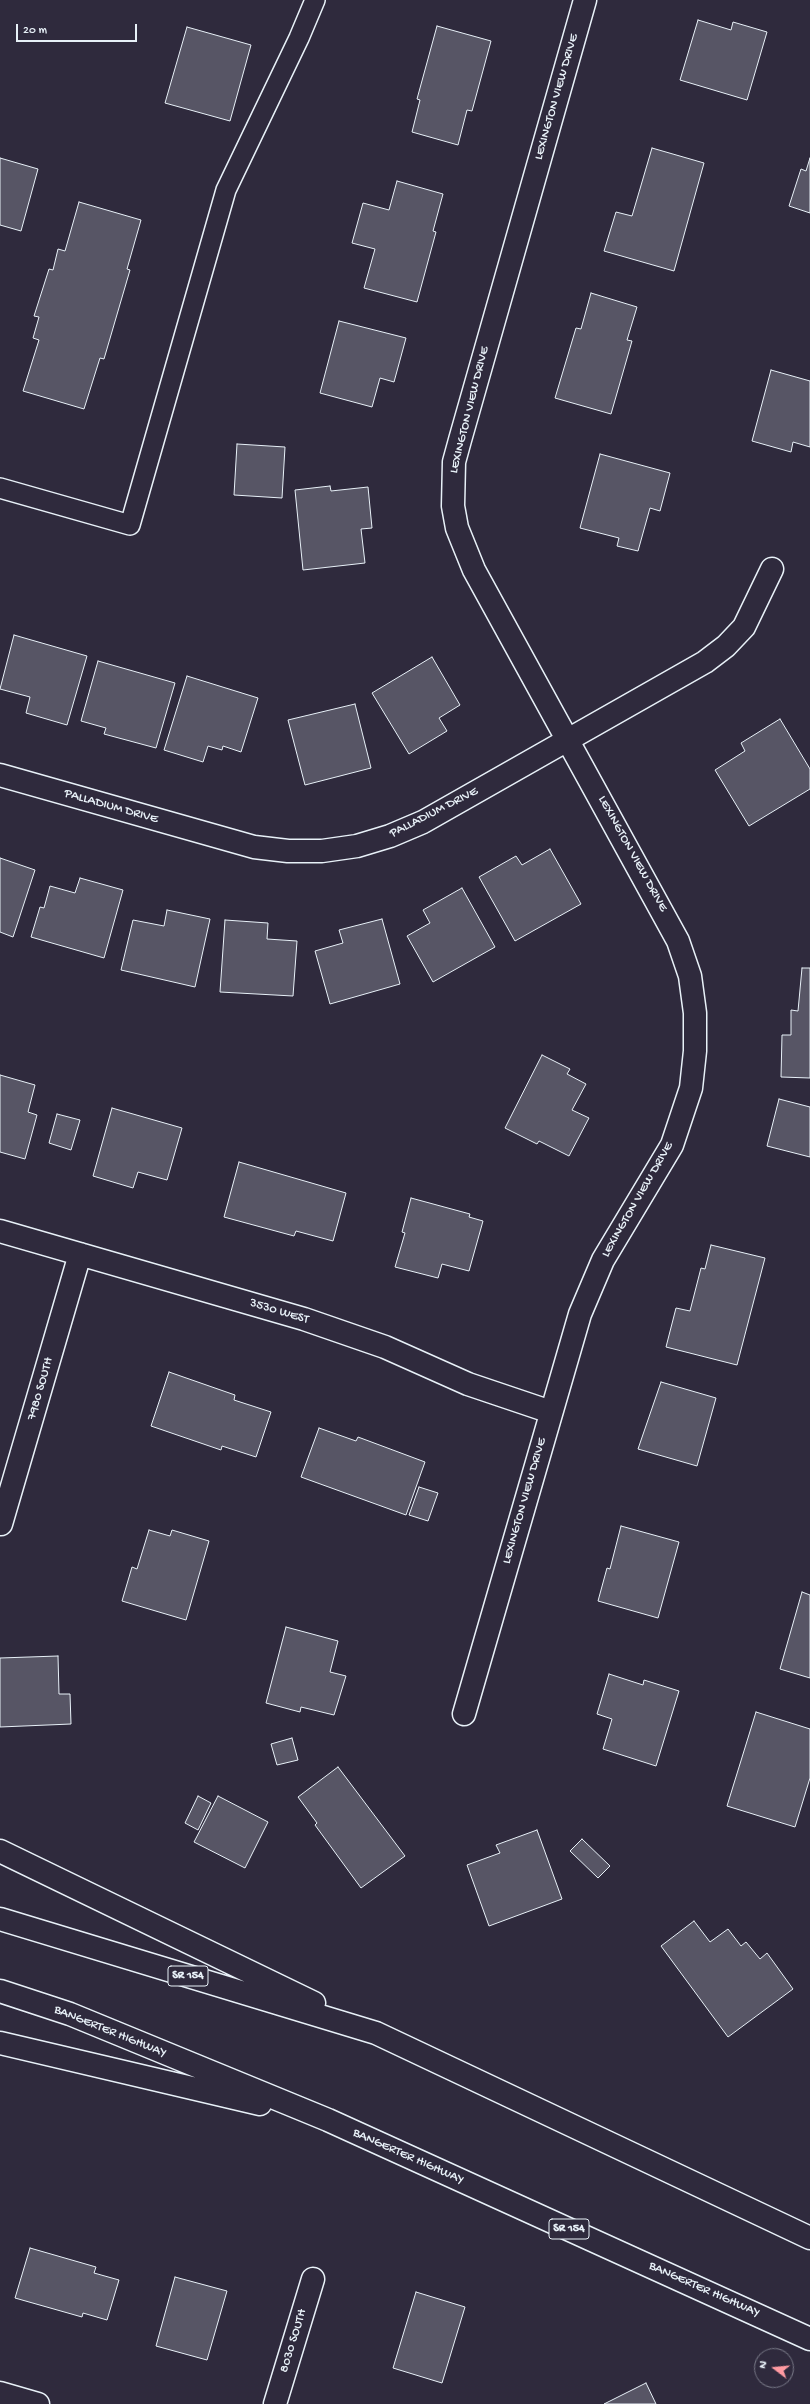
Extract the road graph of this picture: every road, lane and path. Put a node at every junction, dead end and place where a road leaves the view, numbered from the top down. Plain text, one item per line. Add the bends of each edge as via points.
1 (315, 0) edge
2 (585, 0) edge
3 (0, 488) edge
4 (772, 569) dead end
5 (568, 739) junction
6 (0, 776) edge
7 (0, 1231) edge
8 (80, 1254) junction
9 (551, 1412) junction
10 (1, 1524) edge
11 (464, 1714) dead end
12 (0, 1851) edge
13 (0, 1919) edge
14 (0, 1991) edge
15 (376, 2033) junction
16 (0, 2042) edge
17 (328, 2120) junction
18 (810, 2238) edge
19 (313, 2279) dead end
20 (810, 2339) edge
21 (0, 2393) edge
22 (38, 2404) edge
23 (275, 2404) edge

1 - 3 lane via 226,190 130,525
2 - 5 main road, LEXINGTON VIEW DRIVE via 460,440 452,484 457,528 464,550
4 - 5 main road, PALLADIUM DRIVE via 744,627 726,646 705,662
5 - 6 main road, PALLADIUM DRIVE via 423,822 357,846 322,851 254,847
5 - 9 main road, LEXINGTON VIEW DRIVE via 678,941 690,976 695,1013 696,1051 691,1088 672,1145 603,1260 580,1314
7 - 8 main road, 3530 WEST
8 - 9 main road, 3530 WEST via 304,1319 385,1347 468,1384
8 - 10 main road, 7980 SOUTH
9 - 11 main road, LEXINGTON VIEW DRIVE
12 - 15 main road
13 - 15 main road, SR 154
14 - 17 main road, BANGERTER HIGHWAY / SR 154 via 70,2014
15 - 18 main road, SR 154
16 - 17 main road
17 - 20 main road, BANGERTER HIGHWAY / SR 154
19 - 23 main road, 8030 SOUTH
21 - 22 main road

